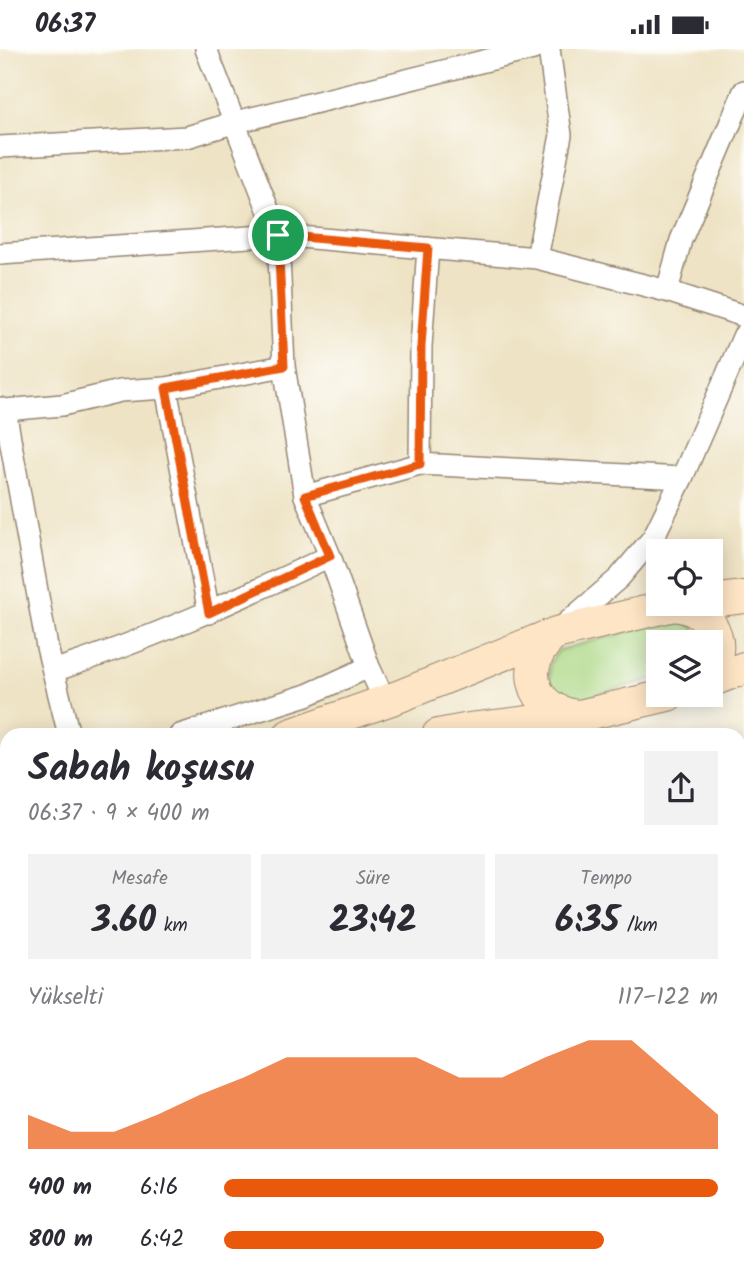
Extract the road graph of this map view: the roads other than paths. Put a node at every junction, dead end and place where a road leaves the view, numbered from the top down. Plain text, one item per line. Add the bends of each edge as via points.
1 (206, 49) edge
2 (533, 49) edge
3 (549, 49) edge
4 (744, 91) edge
5 (236, 123) junction
6 (0, 147) edge
7 (278, 235) junction
8 (428, 248) junction
9 (0, 254) edge
10 (537, 258) junction
11 (667, 291) junction
12 (744, 316) edge
13 (744, 335) edge
14 (284, 366) junction
15 (166, 388) junction
16 (3, 409) edge
17 (420, 464) junction
18 (682, 478) junction
19 (305, 496) junction
20 (330, 556) junction
21 (744, 597) edge
22 (723, 599) edge
23 (646, 611) edge
24 (209, 613) junction
25 (702, 616) edge
26 (714, 630) edge
27 (556, 633) junction
28 (369, 667) junction
29 (744, 668) edge
30 (53, 671) junction
31 (723, 676) edge
32 (646, 700) edge
33 (384, 701) junction
34 (557, 720) edge
35 (67, 728) edge
36 (202, 728) edge
37 (309, 728) edge
38 (496, 728) edge

1 - 5 street
2 - 5 street
3 - 10 street via 561,135
4 - 11 street via 681,240
5 - 6 street via 187,137
5 - 7 street
7 - 8 street
7 - 9 street
7 - 14 street
8 - 10 street
8 - 17 street
10 - 11 street
11 - 12 street
13 - 18 street
14 - 15 street
14 - 19 street
15 - 16 street via 120,391 62,405
15 - 24 street
16 - 30 street
17 - 18 street
17 - 19 street
18 - 27 street via 653,538 619,578
19 - 20 street
20 - 24 street
20 - 28 street
21 - 22 street
23 - 27 street
24 - 30 street
25 - 26 street
27 - 33 street
27 - 34 street via 536,654 533,676
28 - 33 street
28 - 36 street via 307,695
29 - 31 street
30 - 35 street
32 - 34 street
33 - 37 street
34 - 38 street

